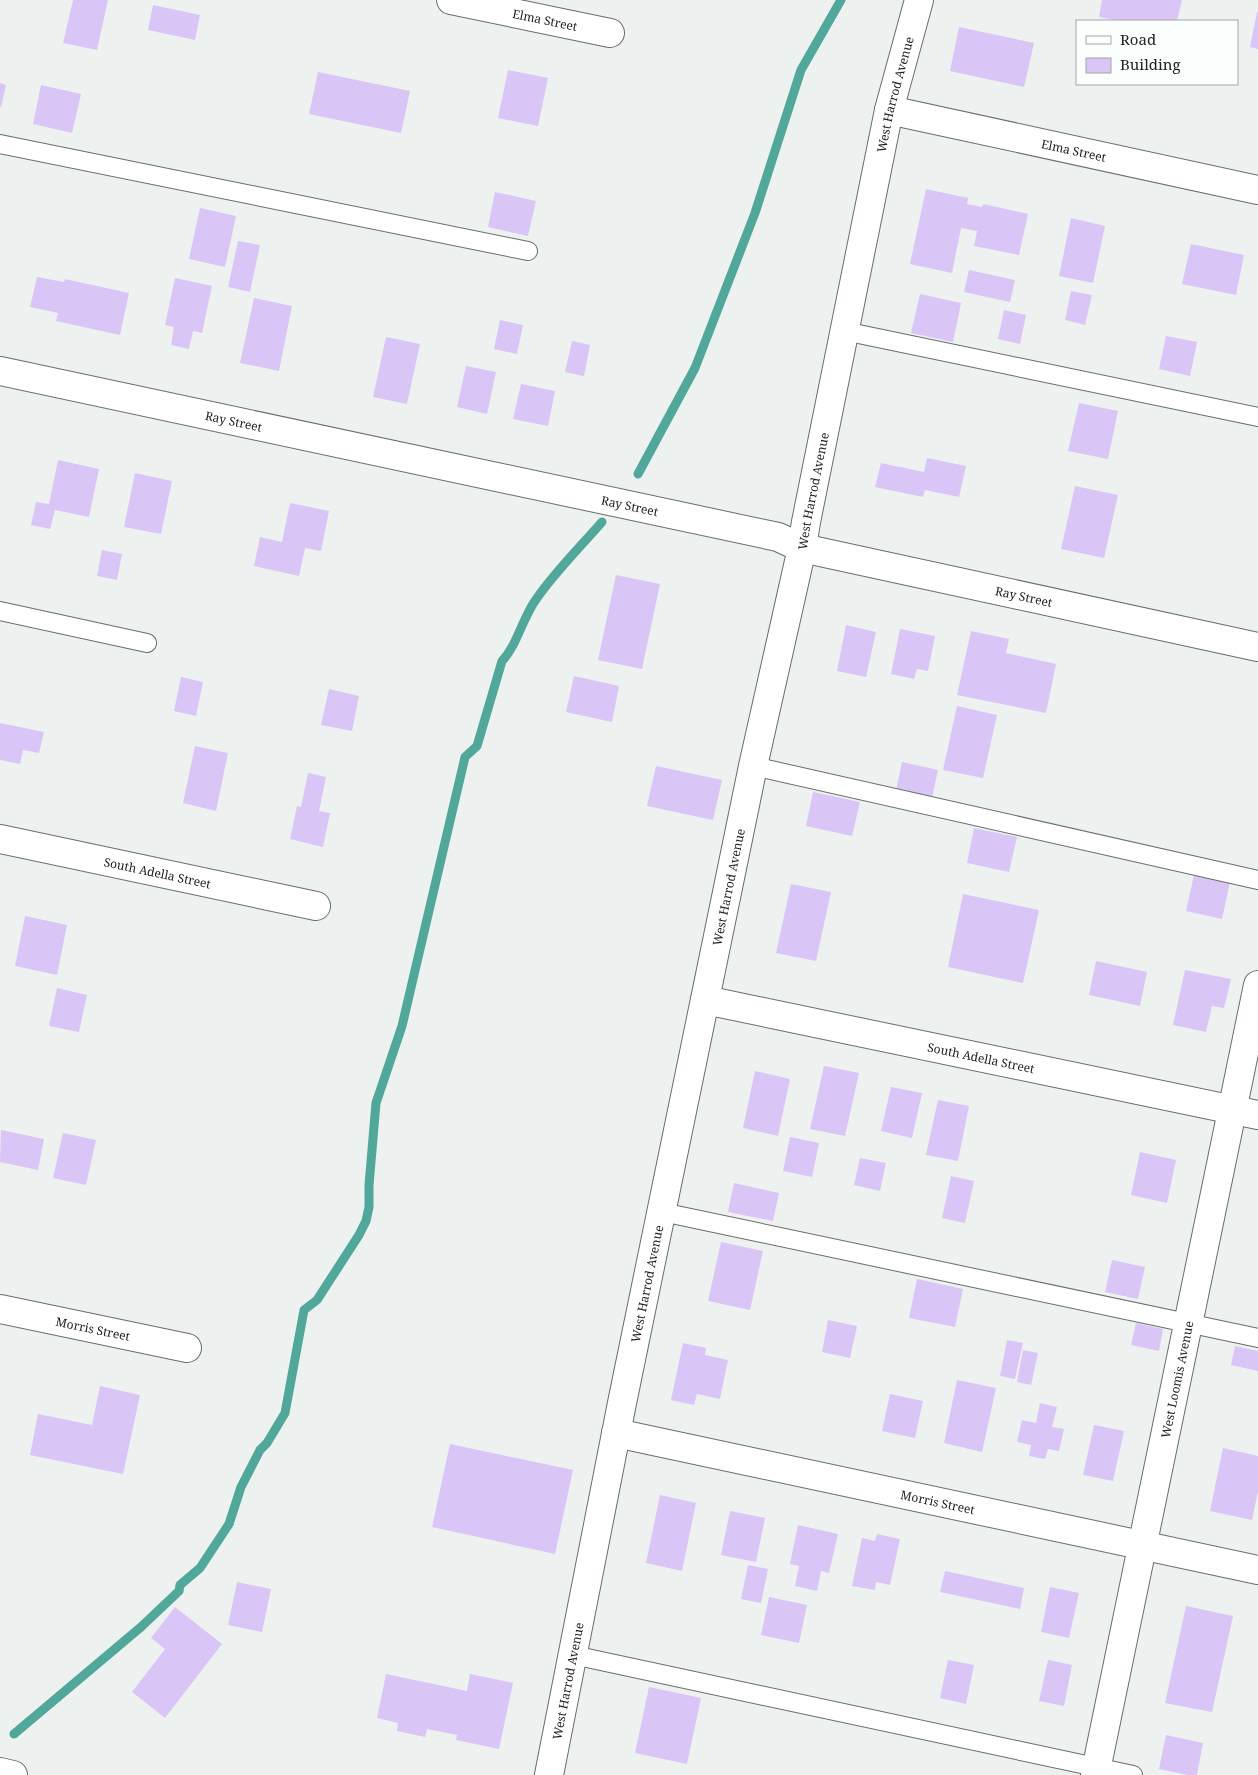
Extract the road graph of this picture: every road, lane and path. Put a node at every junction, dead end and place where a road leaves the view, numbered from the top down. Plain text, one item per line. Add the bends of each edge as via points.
1 (451, 0) edge
2 (919, 0) edge
3 (610, 33) dead end
4 (889, 110) junction
5 (0, 144) edge
6 (1258, 190) edge
7 (528, 251) dead end
8 (844, 331) junction
9 (0, 371) edge
10 (1258, 417) edge
11 (802, 548) junction
12 (0, 611) edge
13 (147, 642) dead end
14 (1258, 647) edge
15 (752, 766) junction
16 (0, 839) edge
17 (1258, 880) edge
18 (316, 906) dead end
19 (1258, 985) edge
20 (706, 1000) junction
21 (1245, 1113) edge
22 (662, 1212) junction
23 (0, 1309) edge
24 (1188, 1323) junction
25 (1258, 1338) edge
26 (187, 1348) dead end
27 (616, 1433) junction
28 (1142, 1545) junction
29 (1258, 1570) edge
30 (573, 1655) junction
31 (1096, 1771) edge
32 (549, 1775) edge
33 (1133, 1775) edge

1 - 3 street, Elma Street
2 - 4 street, West Harrod Avenue
4 - 6 street, Elma Street
4 - 8 street, West Harrod Avenue
5 - 7 lane
8 - 10 lane
8 - 11 street, West Harrod Avenue
9 - 11 street, Ray Street via 778,537
11 - 14 street, Ray Street
11 - 15 street, West Harrod Avenue
12 - 13 lane
15 - 17 lane
15 - 20 street, West Harrod Avenue
16 - 18 street, South Adella Street
19 - 21 street, West Loomis Avenue
20 - 21 street, South Adella Street
20 - 22 street, West Harrod Avenue
21 - 24 street, West Loomis Avenue
22 - 24 lane
22 - 27 street, West Harrod Avenue
23 - 26 street, Morris Street
24 - 25 lane
24 - 28 street, West Loomis Avenue
27 - 28 street, Morris Street
27 - 30 street, West Harrod Avenue
28 - 29 street, Morris Street
28 - 31 street, West Loomis Avenue
30 - 31 lane
30 - 32 street, West Harrod Avenue
31 - 33 lane

